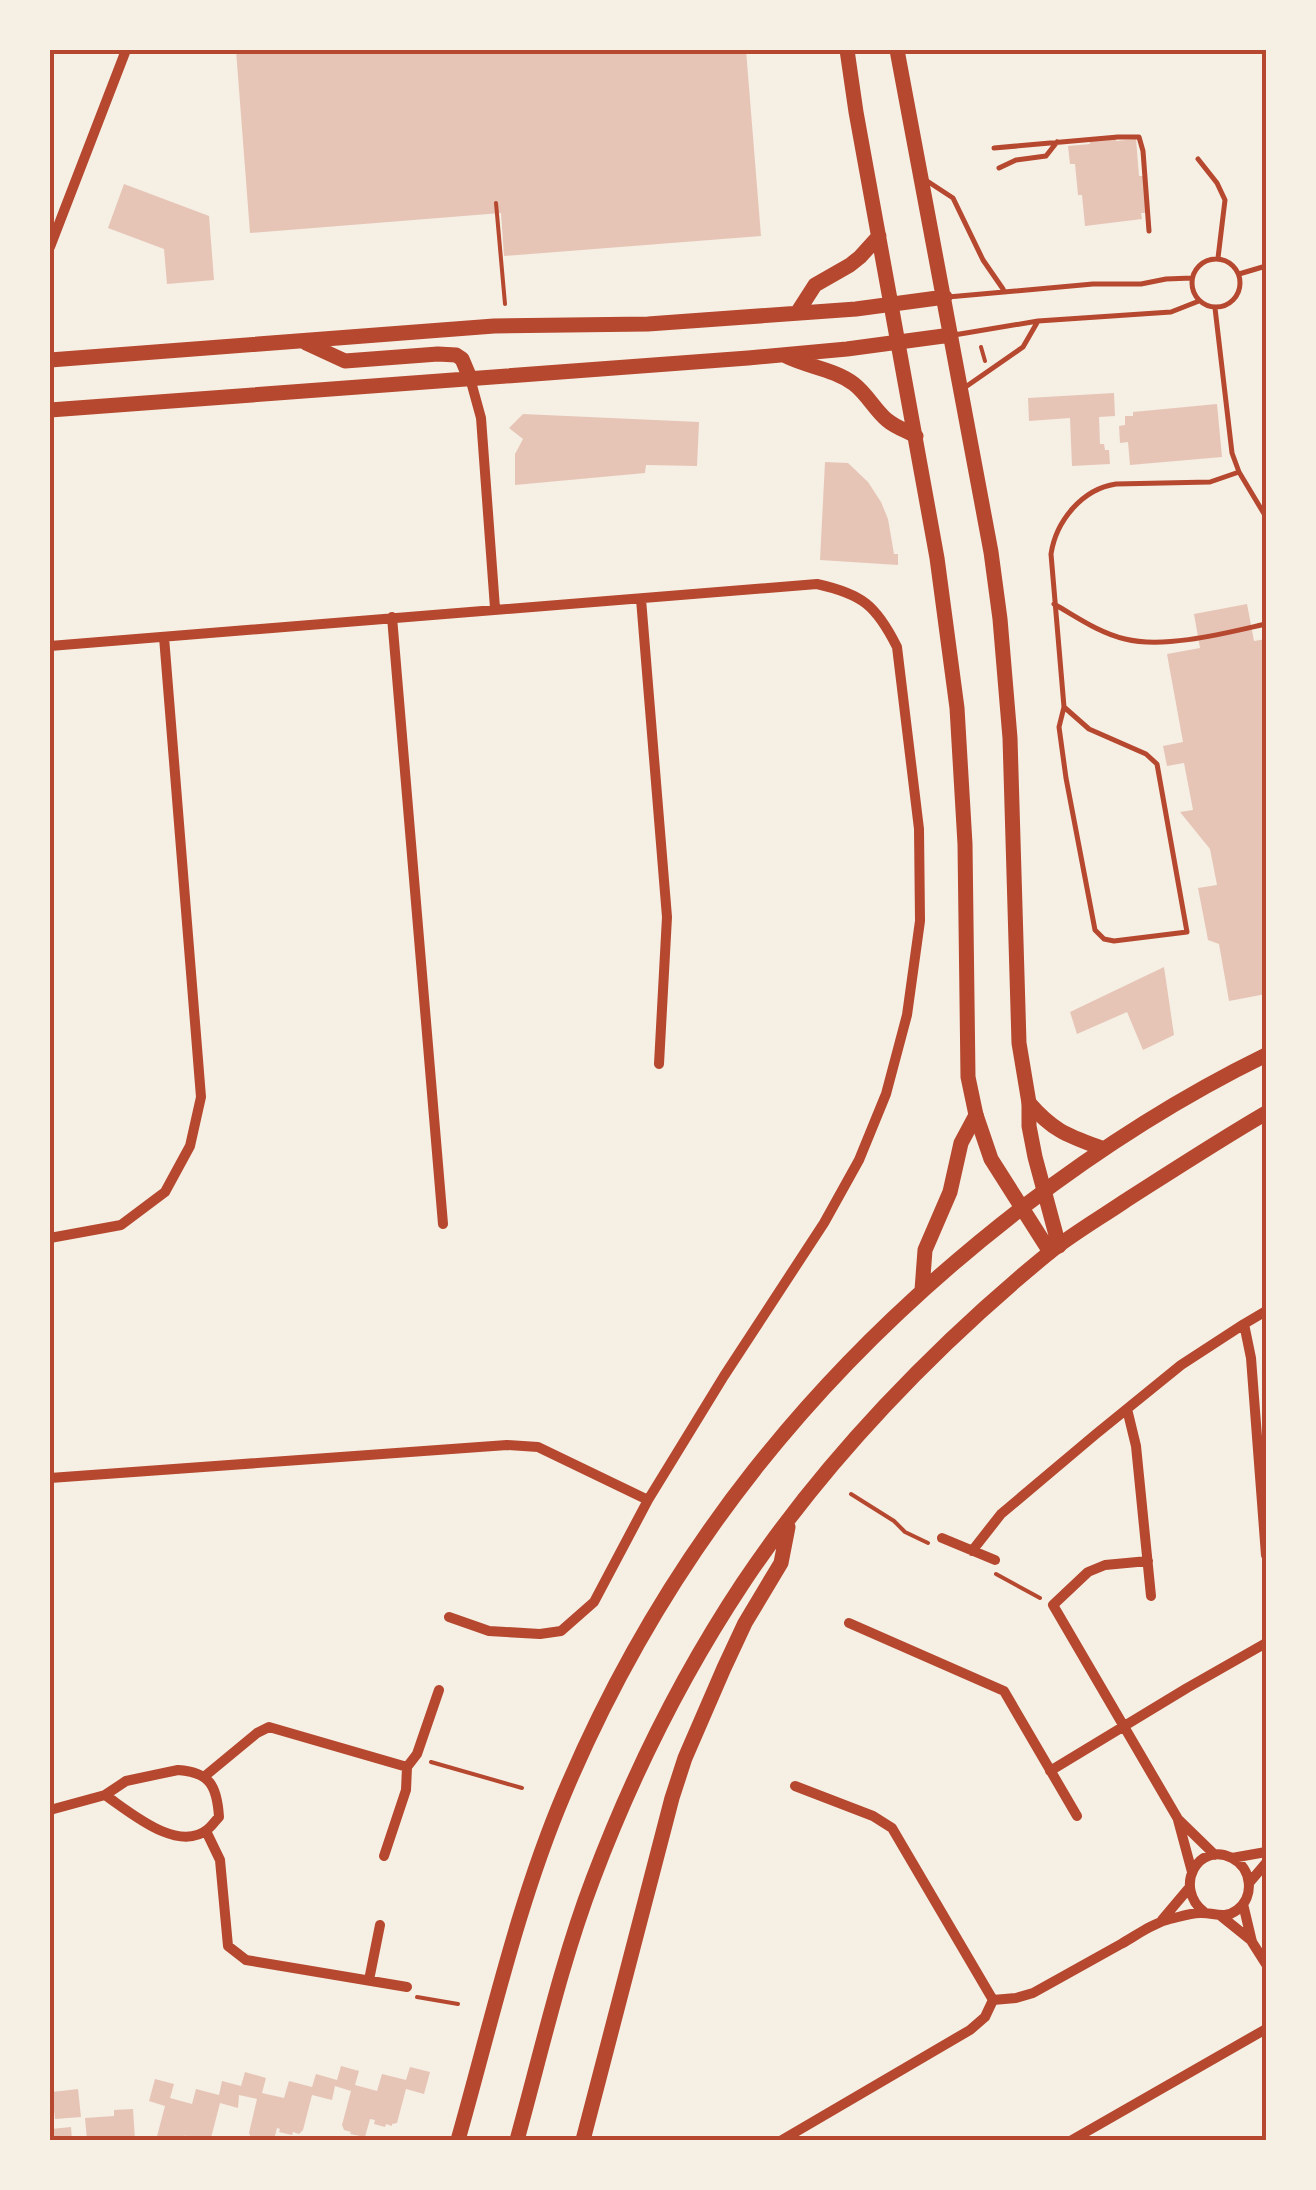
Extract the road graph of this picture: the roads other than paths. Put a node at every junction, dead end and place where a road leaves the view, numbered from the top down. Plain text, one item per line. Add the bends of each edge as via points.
1 (126, 50) edge
2 (847, 50) edge
3 (897, 50) edge
4 (1058, 142) junction
5 (994, 148) dead end
6 (1198, 159) dead end
7 (999, 168) dead end
8 (921, 178) junction
9 (1149, 232) dead end
10 (879, 236) junction
11 (50, 247) edge
12 (1218, 258) junction
13 (1266, 266) edge
14 (1239, 274) junction
15 (1192, 278) junction
16 (1004, 290) junction
17 (945, 298) junction
18 (1199, 301) junction
19 (892, 304) junction
20 (1215, 308) junction
21 (798, 313) junction
22 (1038, 322) junction
23 (952, 335) junction
24 (303, 341) junction
25 (899, 343) junction
26 (784, 354) junction
27 (50, 360) edge
28 (470, 378) junction
29 (962, 390) junction
30 (50, 410) edge
31 (916, 436) junction
32 (1239, 472) junction
33 (1266, 516) edge
34 (640, 599) junction
35 (1054, 604) junction
36 (495, 608) junction
37 (392, 617) junction
38 (1266, 624) edge
39 (164, 637) junction
40 (50, 646) edge
41 (1064, 707) junction
42 (1266, 1055) edge
43 (659, 1064) dead end
44 (1030, 1103) junction
45 (1266, 1113) edge
46 (976, 1115) junction
47 (1104, 1149) junction
48 (1042, 1192) junction
49 (1022, 1208) junction
50 (443, 1224) dead end
51 (50, 1238) edge
52 (1055, 1249) junction
53 (922, 1290) junction
54 (1266, 1311) edge
55 (1244, 1324) junction
56 (1127, 1409) junction
57 (50, 1478) edge
58 (648, 1500) junction
59 (790, 1518) junction
60 (942, 1538) dead end
61 (972, 1551) junction
62 (1266, 1556) edge
63 (995, 1560) dead end
64 (1148, 1561) junction
65 (1152, 1596) dead end
66 (449, 1617) dead end
67 (849, 1623) dead end
68 (1266, 1643) edge
69 (439, 1690) dead end
70 (1124, 1726) junction
71 (407, 1767) junction
72 (1050, 1771) junction
73 (204, 1776) junction
74 (795, 1786) dead end
75 (105, 1796) junction
76 (50, 1810) edge
77 (1077, 1816) dead end
78 (1178, 1819) junction
79 (206, 1831) junction
80 (1266, 1852) edge
81 (1215, 1855) junction
82 (384, 1856) dead end
83 (1232, 1858) junction
84 (1266, 1863) edge
85 (1192, 1872) junction
86 (1250, 1884) junction
87 (1189, 1888) junction
88 (1243, 1904) junction
89 (1204, 1912) junction
90 (1221, 1916) junction
91 (1161, 1921) junction
92 (380, 1925) dead end
93 (1252, 1942) junction
94 (1266, 1964) edge
95 (369, 1980) junction
96 (407, 1987) road end
97 (993, 2000) junction
98 (1266, 2029) edge
99 (458, 2140) edge
100 (517, 2140) edge
101 (583, 2140) edge
102 (782, 2140) edge
103 (1072, 2140) edge

1 - 11 street
2 - 10 main road
3 - 8 main road
4 - 5 lane
4 - 7 lane via 1046,156
4 - 9 lane via 1139,138
6 - 12 lane via 1225,200
8 - 16 lane via 953,198
8 - 17 main road
10 - 19 main road
10 - 21 main road via 860,258 815,285
12 - 14 lane
12 - 15 lane via 1200,264
13 - 14 lane
14 - 20 lane via 1236,297
15 - 16 lane
15 - 18 lane
16 - 17 lane
17 - 19 main road
17 - 23 main road
18 - 20 lane
18 - 22 lane via 1171,312
19 - 21 main road
19 - 25 main road
20 - 32 lane via 1230,446
21 - 24 main road
22 - 23 lane
22 - 29 lane via 1023,347
23 - 25 main road
23 - 29 main road
24 - 27 main road
24 - 28 main road via 346,360 456,355
25 - 26 main road
25 - 31 main road
26 - 28 main road
26 - 31 main road via 847,380 886,419
28 - 30 main road
28 - 36 street via 481,418
29 - 44 main road via 1007,686 1016,1010
31 - 46 main road via 960,748 968,1077
32 - 33 lane
32 - 35 lane via 1210,482 1109,485 1087,496 1053,543
34 - 36 street
34 - 43 street via 667,917
34 - 58 street via 817,584 847,591 886,624 896,647 918,829 920,921 907,1015 859,1160
35 - 38 lane via 1107,633 1145,642
35 - 41 lane
36 - 37 street
37 - 39 street
37 - 50 street
39 - 40 street
39 - 51 street via 201,1097 190,1146 164,1192 122,1225
41 - 41 lane via 1089,729 1157,764 1187,932 1114,941 1095,930 1066,778 1059,727
42 - 47 main road
44 - 47 main road via 1060,1132
44 - 48 main road
45 - 52 main road
46 - 49 main road via 991,1158
46 - 53 main road via 925,1250
47 - 48 main road
48 - 49 main road
48 - 52 main road
49 - 52 main road
49 - 53 main road
52 - 59 main road via 900,1391
53 - 99 main road via 844,1365 751,1471 624,1668 537,1864
54 - 55 street
55 - 56 street
55 - 62 street
56 - 61 street via 1001,1514
56 - 64 street
57 - 58 street via 507,1445 538,1447
58 - 66 street via 594,1602 561,1631 488,1631
59 - 100 main road via 708,1641 638,1773 592,1883
59 - 101 main road via 781,1564 724,1668 672,1798
60 - 61 street
61 - 63 street
64 - 65 street
64 - 70 street via 1088,1572 1053,1605
67 - 72 street via 1004,1691
68 - 70 street
69 - 71 street via 418,1754
70 - 72 street
70 - 78 street
71 - 73 street via 268,1727
71 - 82 street
72 - 77 street
73 - 75 street via 156,1774 126,1781
73 - 79 street via 214,1786 219,1816
74 - 97 street via 892,1828
75 - 76 street
75 - 79 street via 176,1836
78 - 81 street
78 - 85 street
79 - 95 street via 220,1860 228,1946 246,1960
80 - 83 street
81 - 83 street
81 - 85 street
83 - 86 street
84 - 86 street
85 - 87 street
86 - 88 street
87 - 89 street
87 - 91 street
88 - 90 street
88 - 93 street
89 - 90 street
89 - 91 street
90 - 93 street
91 - 97 street via 1033,1993
92 - 95 street
93 - 94 street
95 - 96 street
97 - 102 street via 970,2030
98 - 103 street

